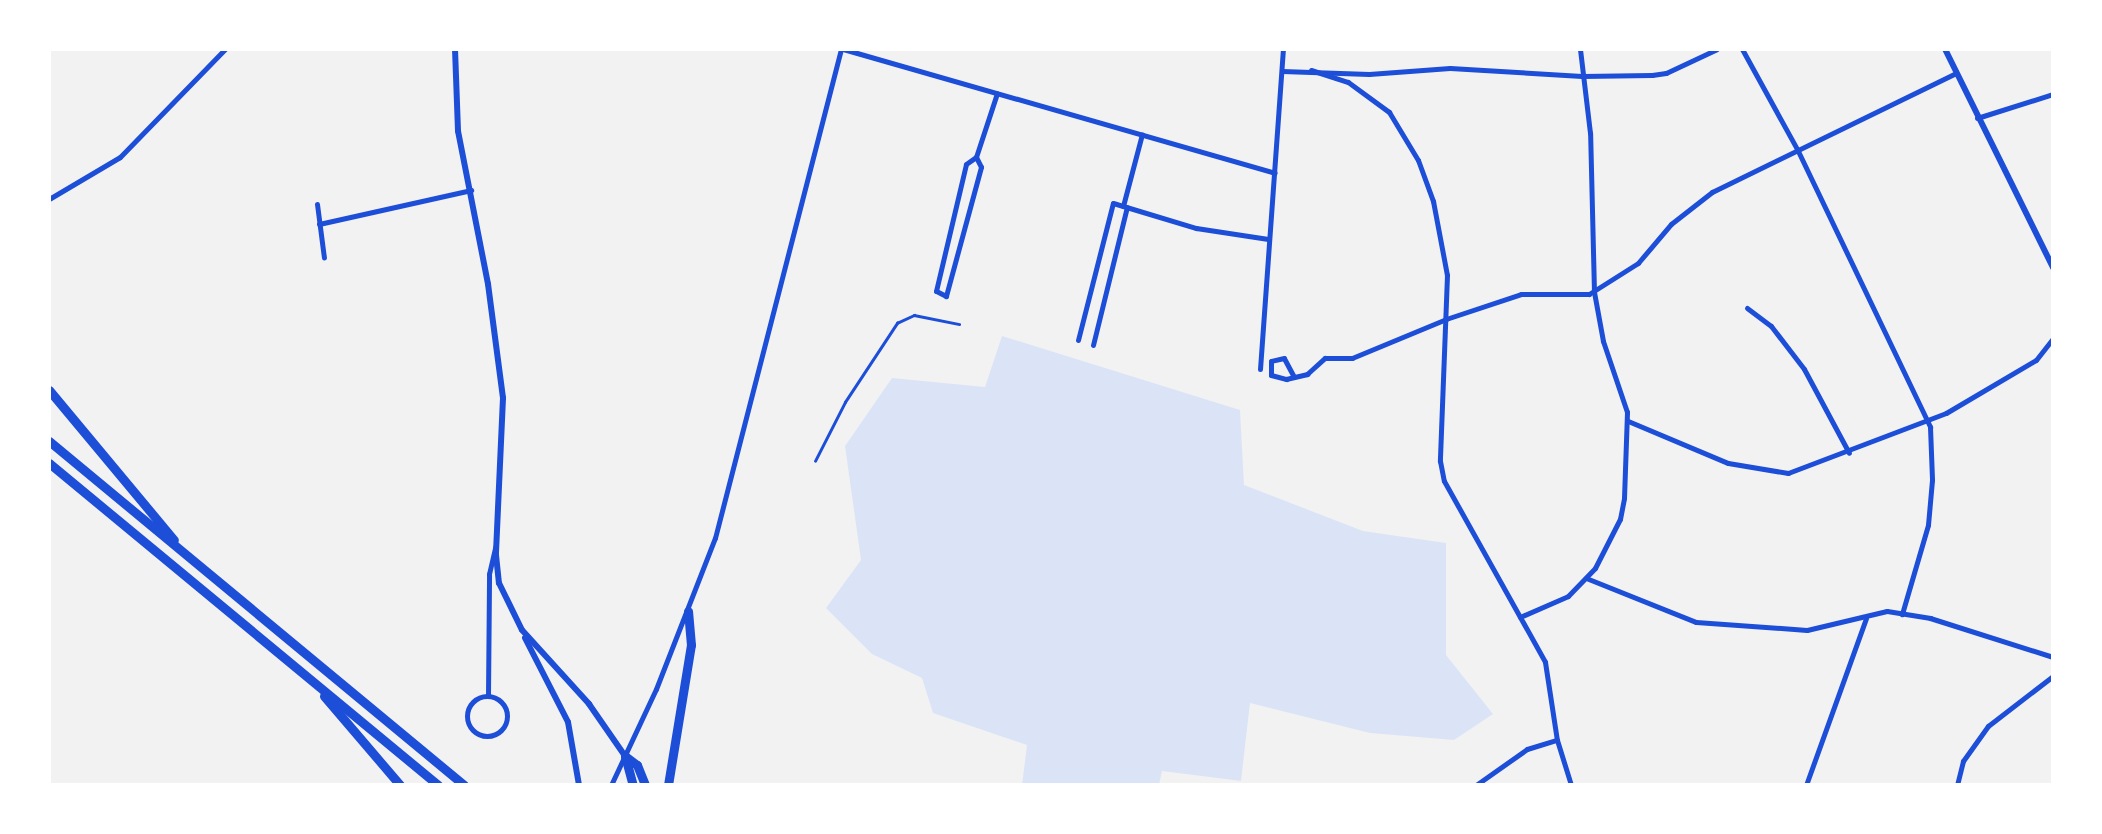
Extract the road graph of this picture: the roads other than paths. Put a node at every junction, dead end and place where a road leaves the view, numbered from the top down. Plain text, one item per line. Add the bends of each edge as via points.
1 (225, 49) edge
2 (455, 49) edge
3 (842, 49) edge
4 (1283, 49) edge
5 (1580, 49) edge
6 (1717, 49) edge
7 (1742, 49) edge
8 (1945, 49) edge
9 (1311, 70) junction
10 (1282, 71) junction
11 (1956, 73) junction
12 (1582, 76) junction
13 (997, 93) junction
14 (2053, 94) edge
15 (1977, 118) junction
16 (1142, 134) junction
17 (1798, 151) junction
18 (976, 157) junction
19 (1275, 173) junction
20 (471, 190) junction
21 (49, 199) edge
22 (317, 204) dead end
23 (1125, 207) junction
24 (319, 223) junction
25 (1268, 239) junction
26 (324, 258) dead end
27 (2053, 268) edge
28 (1594, 292) junction
29 (1747, 308) dead end
30 (1446, 319) junction
31 (959, 324) dead end
32 (2053, 338) edge
33 (1078, 340) dead end
34 (1093, 345) dead end
35 (1261, 369) dead end
36 (1294, 377) junction
37 (49, 390) edge
38 (1927, 419) junction
39 (1628, 421) junction
40 (49, 441) edge
41 (1849, 453) junction
42 (815, 461) dead end
43 (49, 463) edge
44 (497, 540) junction
45 (189, 557) junction
46 (1586, 578) junction
47 (688, 611) junction
48 (1902, 614) junction
49 (1520, 617) junction
50 (514, 618) junction
51 (1866, 618) junction
52 (2053, 657) edge
53 (2053, 676) edge
54 (307, 677) junction
55 (488, 696) junction
56 (1557, 740) junction
57 (625, 756) junction
58 (400, 785) edge
59 (438, 785) edge
60 (464, 785) edge
61 (579, 785) edge
62 (611, 785) edge
63 (633, 785) edge
64 (645, 785) edge
65 (667, 785) edge
66 (1476, 785) edge
67 (1571, 785) edge
68 (1806, 785) edge
69 (1957, 785) edge

1 - 21 street via 120,157
2 - 20 street via 458,131
3 - 13 street
3 - 47 street via 738,458
4 - 10 street
5 - 12 street
6 - 12 street via 1665,74
7 - 17 street
8 - 11 street
9 - 10 street
9 - 12 street via 1368,74 1450,68
9 - 30 street via 1348,82 1374,97 1405,135 1443,240
10 - 19 street
11 - 15 street
11 - 17 street
12 - 28 street via 1590,133
13 - 16 street
13 - 18 street
14 - 15 street
15 - 27 street
16 - 19 street
16 - 23 street
17 - 28 street via 1712,192 1671,224 1639,263
17 - 38 street
18 - 18 street via 966,164 936,291 946,296 981,167
19 - 25 street
20 - 24 street
20 - 44 street via 503,398
22 - 24 street
23 - 25 street via 1196,228
23 - 33 street via 1113,203
23 - 34 street
24 - 26 street
25 - 35 street
28 - 30 street via 1521,295
28 - 39 street
29 - 41 street via 1771,326 1804,369
30 - 36 street via 1352,358 1325,358 1307,374
30 - 49 street via 1440,461 1444,481
31 - 42 lane via 914,315 897,323 845,402
32 - 38 street via 2036,360
36 - 36 street via 1271,375 1271,362 1283,358
37 - 45 highway
38 - 41 street
38 - 48 street via 1933,445 1928,525
39 - 41 street via 1728,463 1769,474 1788,474
39 - 46 street via 1620,519
40 - 45 highway
43 - 54 highway
44 - 50 street via 499,583
44 - 55 street via 489,575
45 - 60 highway
46 - 49 street via 1568,596
46 - 51 street via 1696,622 1807,630
47 - 57 street
47 - 65 highway via 691,645
48 - 51 street via 1887,611
48 - 52 street via 1930,618
49 - 56 street via 1548,671
50 - 57 street via 589,704
50 - 61 street via 563,711 574,745
51 - 68 street
53 - 69 street via 1988,726 1963,761
54 - 58 highway
54 - 59 highway
55 - 55 street via 474,702 467,715 473,730 486,736 501,730 507,719 502,703
56 - 66 street via 1527,749
56 - 67 street
57 - 62 street
57 - 63 highway
57 - 64 highway via 637,765

